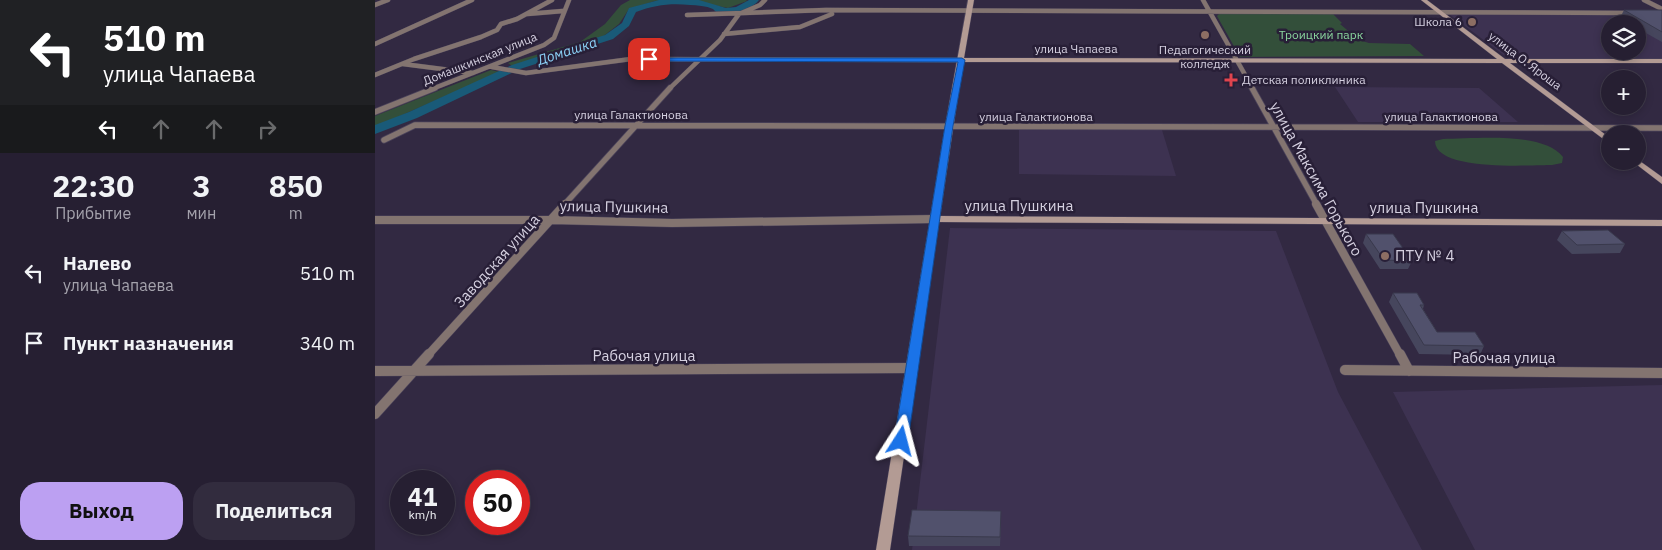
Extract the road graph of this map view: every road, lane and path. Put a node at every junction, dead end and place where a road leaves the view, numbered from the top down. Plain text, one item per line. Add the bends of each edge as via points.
1 (388, 0) edge
2 (472, 0) edge
3 (552, 0) edge
4 (569, 0) edge
5 (765, 0) edge
6 (971, 0) edge
7 (1203, 0) edge
8 (1424, 0) edge
9 (1644, 0) edge
10 (375, 5) edge
11 (1662, 9) edge
12 (563, 11) junction
13 (744, 12) junction
14 (849, 12) junction
15 (969, 12) junction
16 (1210, 12) junction
17 (1439, 12) junction
18 (1642, 13) edge
19 (1652, 13) edge
20 (1662, 13) edge
21 (527, 14) junction
22 (687, 15) dead end
23 (724, 34) junction
24 (375, 44) edge
25 (700, 60) junction
26 (962, 60) junction
27 (1236, 61) junction
28 (1505, 61) junction
29 (1662, 61) edge
30 (403, 64) junction
31 (492, 67) junction
32 (475, 73) junction
33 (375, 75) edge
34 (375, 112) edge
35 (637, 125) junction
36 (949, 126) junction
37 (1272, 126) junction
38 (1591, 127) junction
39 (1662, 128) edge
40 (1601, 135) edge
41 (384, 140) dead end
42 (1646, 169) edge
43 (1662, 181) edge
44 (935, 219) junction
45 (375, 220) edge
46 (551, 220) junction
47 (1325, 222) junction
48 (1662, 223) edge
49 (913, 368) junction
50 (1345, 370) dead end
51 (375, 371) edge
52 (414, 371) junction
53 (1409, 371) junction
54 (1662, 372) edge
55 (375, 414) edge
56 (883, 550) edge

1 - 10 street
2 - 24 street
3 - 21 street
4 - 12 street, Домашкинская улица
5 - 13 street, Заводская улица
6 - 15 main road
7 - 16 street, улица Максима Горького
8 - 17 main road, улица О. Яроша
9 - 11 street
12 - 21 street
12 - 31 street, Домашкинская улица via 553,38
13 - 14 street
13 - 22 street
13 - 23 street, Заводская улица
14 - 15 street
14 - 23 street via 826,15 800,27
15 - 16 street
15 - 26 main road
16 - 17 street
16 - 27 street, улица Максима Горького
17 - 18 street
17 - 28 main road, улица О. Яроша
19 - 20 street
21 - 30 street via 501,24 497,30 481,37
23 - 25 street, Заводская улица
25 - 26 street, улица Чапаева
25 - 31 street, улица Чапаева via 631,59 526,74
25 - 35 street, Заводская улица via 683,73
26 - 27 main road, улица Чапаева
26 - 36 main road
27 - 28 main road, улица Чапаева
27 - 37 street, улица Максима Горького
28 - 29 main road, улица Чапаева
28 - 38 main road, улица О. Яроша
30 - 32 street
30 - 33 street
31 - 32 street, Домашкинская улица
32 - 34 street, Домашкинская улица
35 - 36 street, улица Галактионова
35 - 41 street, улица Галактионова via 415,125
35 - 46 street, Заводская улица
36 - 37 street, улица Галактионова
36 - 44 main road
37 - 38 street, улица Галактионова
37 - 47 street, улица Максима Горького
38 - 39 street, улица Галактионова
38 - 40 main road, улица О. Яроша
42 - 43 main road
44 - 46 street, улица Пушкина
44 - 47 main road, улица Пушкина
44 - 49 main road
45 - 46 street, улица Пушкина
46 - 52 street, Заводская улица
47 - 48 main road, улица Пушкина
47 - 53 street, улица Максима Горького
49 - 52 street, Рабочая улица
49 - 56 main road
50 - 53 street, Рабочая улица
51 - 52 street, Рабочая улица
52 - 55 street, Заводская улица
53 - 54 street, Рабочая улица

